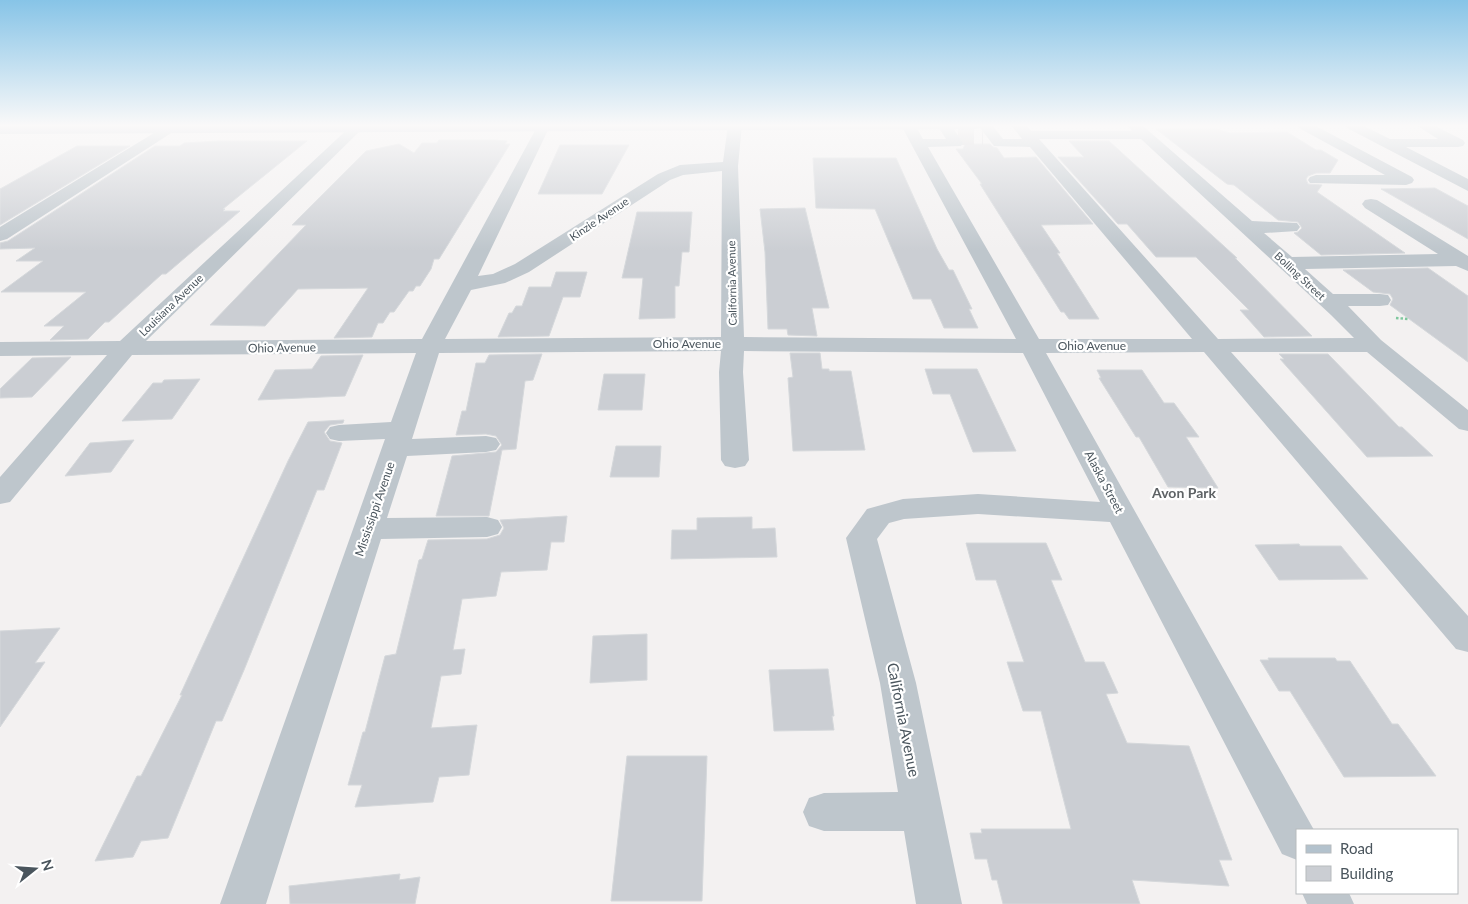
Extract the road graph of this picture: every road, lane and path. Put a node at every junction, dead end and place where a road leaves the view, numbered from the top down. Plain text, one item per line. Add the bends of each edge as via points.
1 (109, 167) edge
2 (315, 167) edge
3 (522, 167) edge
4 (715, 167) edge
5 (730, 167) edge
6 (932, 167) edge
7 (1055, 167) edge
8 (1181, 167) edge
9 (1382, 167) edge
10 (1437, 167) edge
11 (1460, 167) edge
12 (1443, 172) junction
13 (1396, 175) junction
14 (1316, 180) dead end
15 (1467, 185) edge
16 (1371, 204) dead end
17 (1252, 232) junction
18 (1296, 232) dead end
19 (0, 235) edge
20 (1287, 263) junction
21 (1464, 263) edge
22 (463, 286) junction
23 (1387, 304) dead end
24 (1332, 305) junction
25 (733, 344) junction
26 (1373, 344) junction
27 (430, 346) junction
28 (1031, 346) junction
29 (1210, 346) junction
30 (0, 349) edge
31 (124, 350) junction
32 (1468, 424) edge
33 (339, 433) dead end
34 (398, 439) junction
35 (486, 444) dead end
36 (735, 460) dead end
37 (0, 495) edge
38 (1121, 513) junction
39 (487, 528) dead end
40 (369, 529) junction
41 (1468, 639) edge
42 (922, 811) junction
43 (824, 812) dead end
44 (1296, 838) edge
45 (243, 904) edge
46 (939, 904) edge

1 - 19 street
2 - 31 street, Louisiana Avenue
3 - 22 street, Mississippi Avenue
4 - 22 street, Kinzie Avenue via 680,170 664,177 522,268 498,279
5 - 25 street, California Avenue
6 - 28 street, Alaska Street
7 - 29 street
8 - 17 street, Bolling Street
9 - 13 street
10 - 12 street
11 - 12 street via 1460,170
12 - 13 street
12 - 15 street
13 - 14 street via 1406,180
16 - 21 street
17 - 18 street
17 - 20 street, Bolling Street
20 - 21 street
20 - 24 street, Bolling Street
22 - 27 street, Mississippi Avenue
23 - 24 street
24 - 26 street, Bolling Street
25 - 27 street, Ohio Avenue
25 - 28 street, Ohio Avenue
25 - 36 street, California Avenue
26 - 29 street, Ohio Avenue
26 - 32 street, Bolling Street
27 - 31 street, Ohio Avenue
27 - 34 street, Mississippi Avenue
28 - 29 street, Ohio Avenue
28 - 38 street, Alaska Street
29 - 41 street
30 - 31 street, Ohio Avenue
31 - 37 street, Louisiana Avenue
33 - 34 street
34 - 35 street
34 - 40 street, Mississippi Avenue
38 - 42 street, California Avenue via 978,504 903,509 878,516 861,538 898,683
38 - 44 street, Alaska Street
39 - 40 street
40 - 45 street, Mississippi Avenue
42 - 43 street
42 - 46 street, California Avenue

